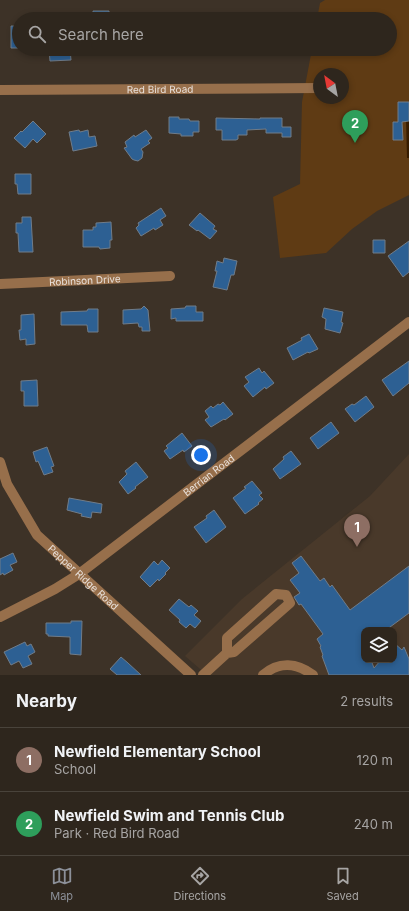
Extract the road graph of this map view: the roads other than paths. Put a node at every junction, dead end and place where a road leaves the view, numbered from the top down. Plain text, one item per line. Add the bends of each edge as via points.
1 (313, 88) edge
2 (0, 90) edge
3 (170, 276) dead end
4 (0, 284) edge
5 (409, 322) edge
6 (0, 462) edge
7 (79, 574) junction
8 (0, 617) edge
9 (227, 654) junction
10 (191, 675) edge
11 (203, 675) edge
12 (263, 675) edge
13 (313, 675) edge

1 - 2 street, Red Bird Road
3 - 4 street, Robinson Drive
5 - 7 street, Berrian Road
6 - 7 street, Pepper Ridge Road via 7,484 37,535
7 - 8 street, Berrian Road
7 - 10 street, Pepper Ridge Road
9 - 9 street via 227,638 276,594 286,595 290,603 234,652
9 - 11 street
12 - 13 street via 289,664

